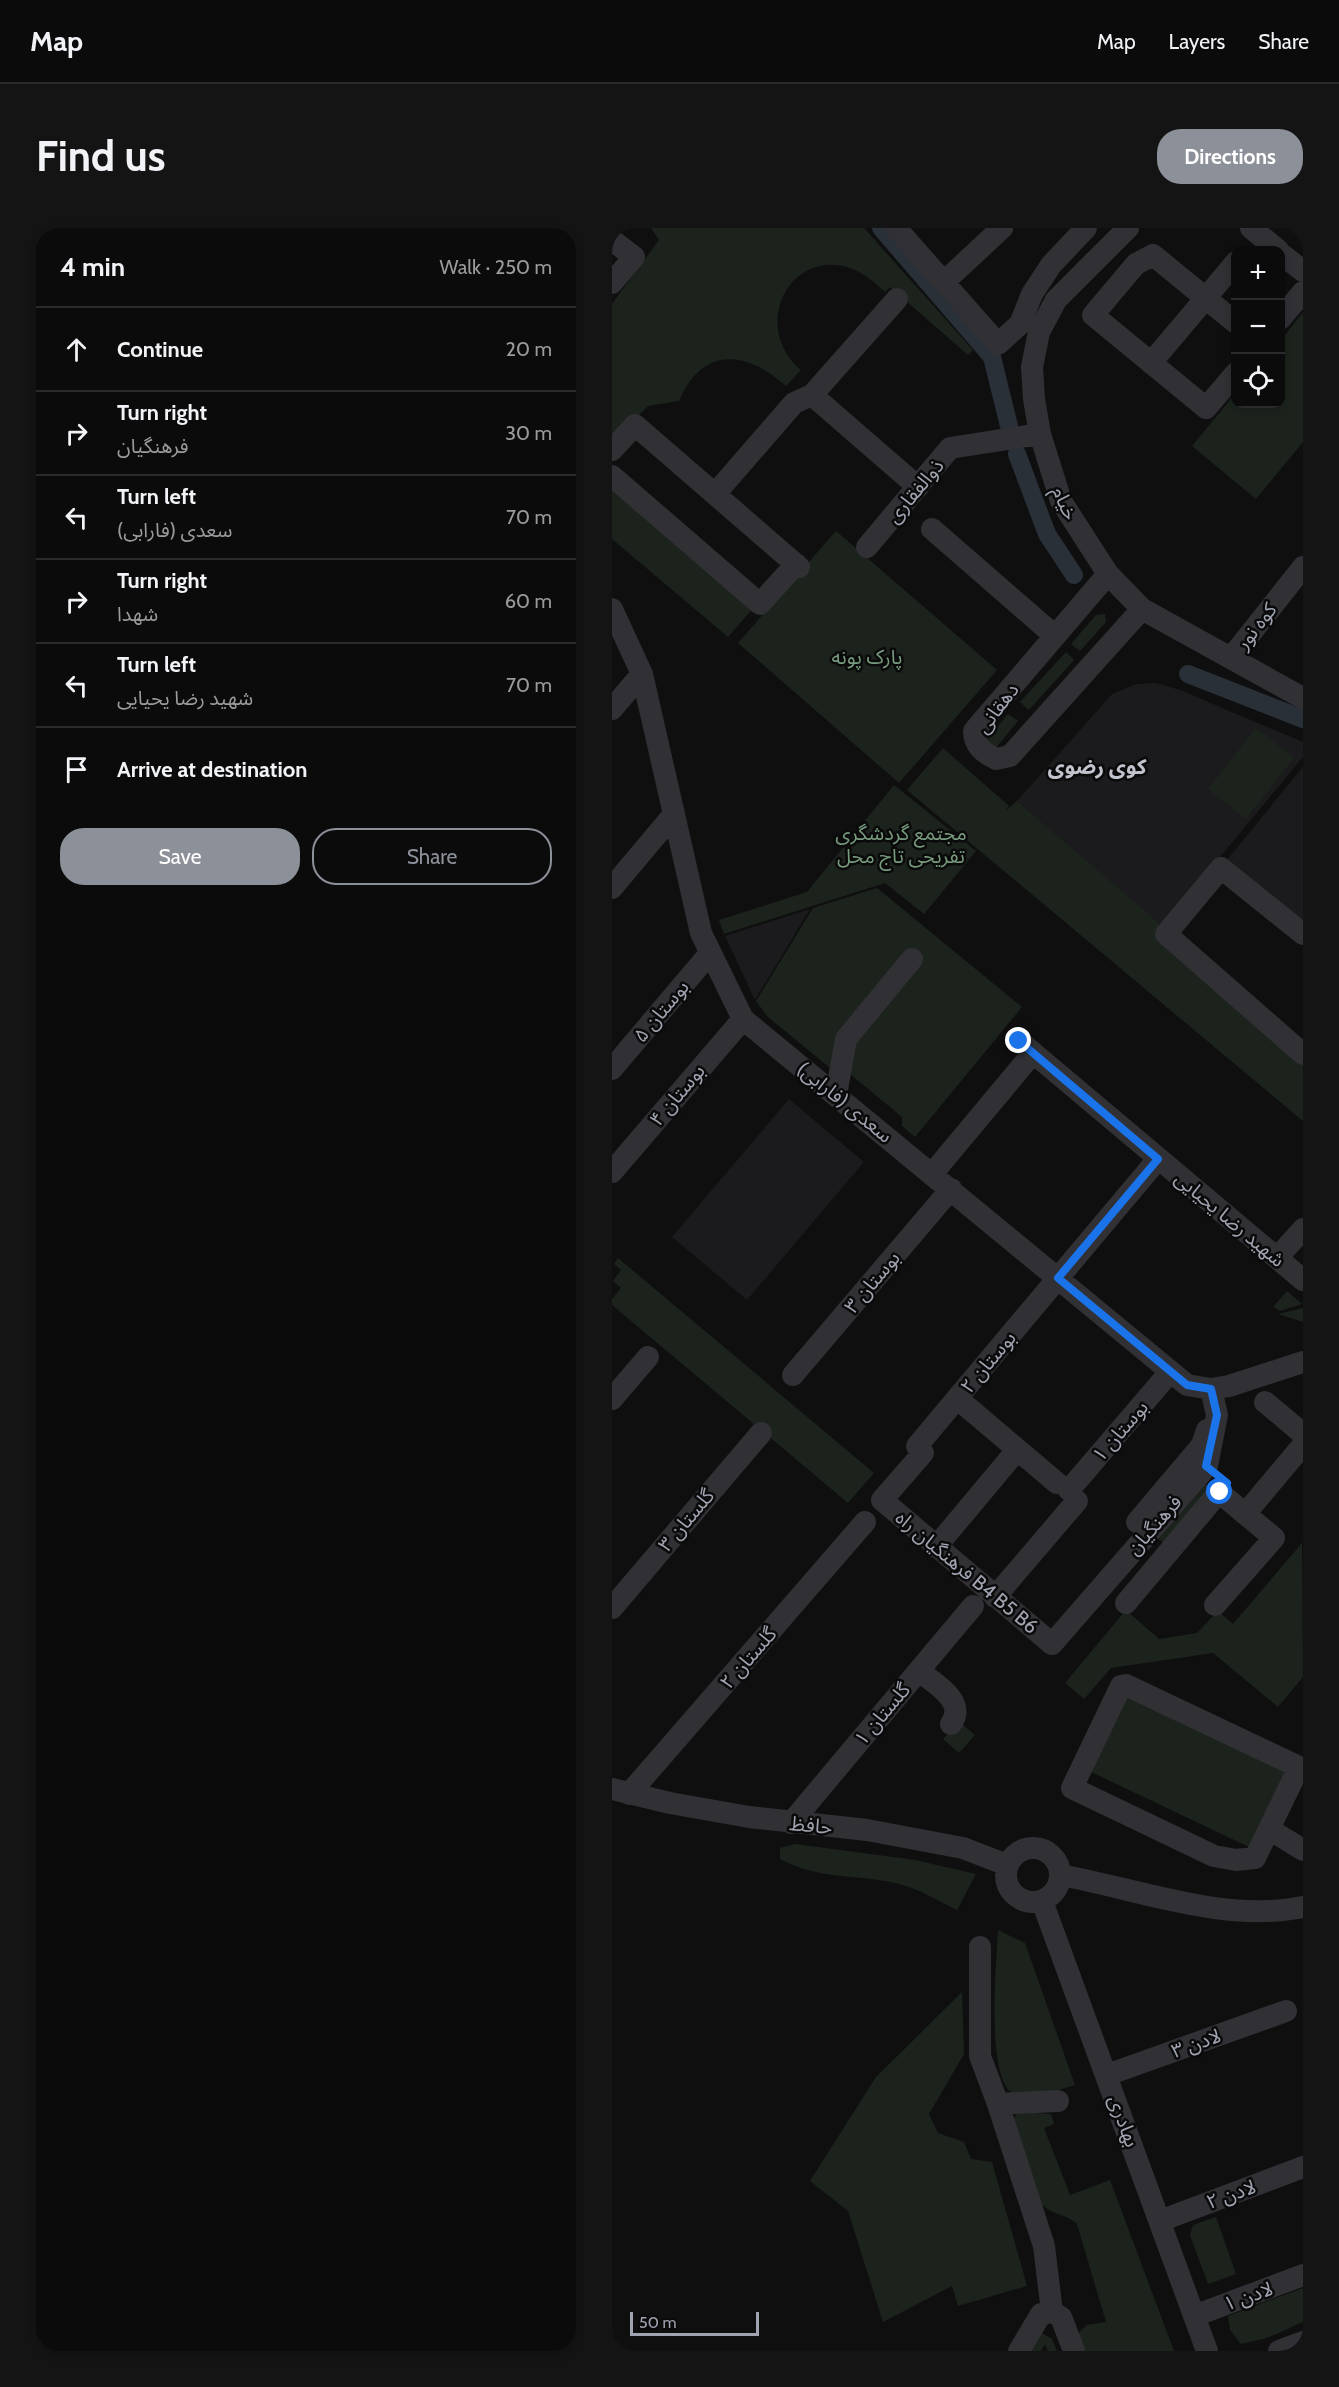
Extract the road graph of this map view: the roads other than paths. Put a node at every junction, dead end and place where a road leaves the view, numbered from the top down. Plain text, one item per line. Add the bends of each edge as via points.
1 (1002, 228) edge
2 (1086, 228) edge
3 (1128, 228) edge
4 (901, 230) edge
5 (1255, 235) edge
6 (613, 244) edge
7 (1271, 246) edge
8 (1285, 257) edge
9 (1231, 268) edge
10 (1303, 271) edge
11 (944, 282) junction
12 (612, 283) edge
13 (1303, 292) edge
14 (1205, 298) junction
15 (897, 299) dead end
16 (1285, 314) edge
17 (1231, 319) edge
18 (1151, 363) junction
19 (1231, 379) edge
20 (812, 395) junction
21 (1040, 434) junction
22 (612, 450) edge
23 (612, 476) edge
24 (918, 487) junction
25 (715, 494) junction
26 (932, 529) dead end
27 (867, 547) dead end
28 (1303, 567) edge
29 (1108, 574) junction
30 (612, 609) edge
31 (1142, 609) junction
32 (1055, 636) junction
33 (1231, 658) junction
34 (642, 674) junction
35 (1303, 698) edge
36 (612, 709) edge
37 (674, 814) junction
38 (612, 888) edge
39 (1303, 934) edge
40 (710, 954) junction
41 (912, 959) dead end
42 (743, 1018) junction
43 (1303, 1054) edge
44 (614, 1062) edge
45 (836, 1095) junction
46 (1158, 1159) junction
47 (612, 1172) edge
48 (932, 1174) junction
49 (951, 1189) junction
50 (1303, 1229) edge
51 (1277, 1258) junction
52 (1058, 1278) junction
53 (1303, 1280) edge
54 (648, 1357) dead end
55 (1303, 1362) edge
56 (1170, 1372) junction
57 (793, 1375) dead end
58 (1213, 1397) junction
59 (612, 1399) edge
60 (1265, 1402) dead end
61 (965, 1405) dead end
62 (761, 1433) dead end
63 (1303, 1434) edge
64 (1303, 1445) edge
65 (1017, 1450) junction
66 (1206, 1466) junction
67 (1068, 1491) junction
68 (1220, 1492) junction
69 (882, 1500) joint
70 (1245, 1514) junction
71 (865, 1522) dead end
72 (1129, 1542) junction
73 (936, 1547) junction
74 (1156, 1567) junction
75 (995, 1597) junction
76 (1126, 1603) dead end
77 (1215, 1605) dead end
78 (973, 1606) dead end
79 (612, 1608) edge
80 (1052, 1644) joint
81 (919, 1671) junction
82 (951, 1725) dead end
83 (621, 1791) edge
84 (791, 1823) junction
85 (1269, 1829) junction
86 (1303, 1850) edge
87 (1007, 1865) junction
88 (1060, 1875) junction
89 (1042, 1901) junction
90 (1303, 1907) edge
91 (980, 1947) dead end
92 (1286, 2012) dead end
93 (1107, 2075) junction
94 (1058, 2102) dead end
95 (998, 2104) junction
96 (1303, 2167) edge
97 (1160, 2221) junction
98 (1303, 2275) edge
99 (1052, 2312) junction
100 (1194, 2316) junction
101 (1303, 2342) edge
102 (1210, 2348) edge
103 (1019, 2351) edge
104 (1074, 2351) edge
105 (1279, 2351) edge

1 - 11 street
2 - 11 street via 1051,265 1032,294 1020,324 998,344
3 - 21 street, خیام via 1056,300 1039,332 1032,367
4 - 11 street
5 - 7 street
6 - 12 street via 633,257
8 - 10 street
9 - 14 street
13 - 16 street
14 - 17 street
14 - 18 street
14 - 18 street via 1153,255 1136,264 1093,315
15 - 20 street
18 - 19 street via 1206,408
20 - 24 street
20 - 25 street via 794,403
21 - 24 street, ذوالفقاری via 950,448
21 - 29 street, خیام via 1061,501
22 - 25 street via 635,426
23 - 25 street via 760,604 797,565
24 - 27 street, ذوالفقاری
26 - 32 street
28 - 33 street, کوه نور
29 - 31 street, خیام
29 - 32 street, دهقانی
30 - 34 street, سعدی (فارابی)
31 - 32 street, دهقانی via 1010,756 996,759 984,753 976,744 974,732
31 - 33 street, خیام
33 - 35 street, خیام
34 - 36 street
34 - 37 street, سعدی (فارابی)
37 - 38 street
37 - 40 street, سعدی (فارابی) via 701,933
39 - 43 street via 1221,868 1166,934
40 - 42 street, سعدی (فارابی)
40 - 44 street, بوستان ۵
41 - 45 street via 846,1039
42 - 45 street, سعدی (فارابی)
42 - 47 street, بوستان ۴
45 - 48 street, سعدی (فارابی)
46 - 48 street, شهید رضا یحیایی via 1026,1047
46 - 51 street, شهید رضا یحیایی
46 - 52 street, بوستان ۲
48 - 49 street, سعدی (فارابی)
49 - 52 street, سعدی (فارابی)
49 - 57 street, بوستان ۳
50 - 51 street
51 - 53 street, شهید رضا یحیایی
52 - 56 street, سعدی (فارابی)
52 - 69 street, بوستان ۲
54 - 59 street
55 - 58 street
56 - 58 street, سعدی (فارابی)
56 - 67 street, بوستان ۱
58 - 66 street, فرهنگیان via 1217,1415
58 - 72 street via 1202,1445
60 - 63 street
61 - 65 street
62 - 79 street, گلستان ۳
64 - 70 street
65 - 67 street
65 - 73 street
66 - 68 street via 1227,1483
66 - 72 street, فرهنگیان
67 - 75 street, بوستان ۱
68 - 70 street
68 - 74 street
69 - 73 street, فرهنگیان راه B4 B5 B6
70 - 77 street via 1274,1538
71 - 83 street, گلستان ۲
72 - 74 street
72 - 80 street, فرهنگیان
73 - 75 street, فرهنگیان راه B4 B5 B6
74 - 76 street
75 - 80 street, فرهنگیان راه B4 B5 B6
78 - 81 street, گلستان ۱
81 - 82 street via 955,1704 956,1717
81 - 84 street, گلستان ۱
83 - 84 street, حافظ
84 - 87 street, حافظ via 867,1830 963,1848
85 - 85 street via 1255,1858 1214,1856 1072,1788 1121,1686 1126,1684 1299,1767
85 - 86 street
87 - 88 street via 1018,1852 1042,1849 1055,1859
87 - 89 street via 1007,1883 1014,1895 1025,1901
88 - 89 street via 1055,1891
88 - 90 street via 1225,1909 1253,1912
89 - 93 street, بهادری
91 - 95 street via 980,2056
92 - 93 street, لادن ۳
93 - 97 street, بهادری
94 - 95 street
95 - 99 street via 1044,2246
96 - 97 street, لادن ۲
97 - 100 street, بهادری
98 - 100 street, لادن ۱
99 - 103 street via 1041,2314
99 - 104 street via 1060,2317
100 - 102 street, بهادری
101 - 105 street

